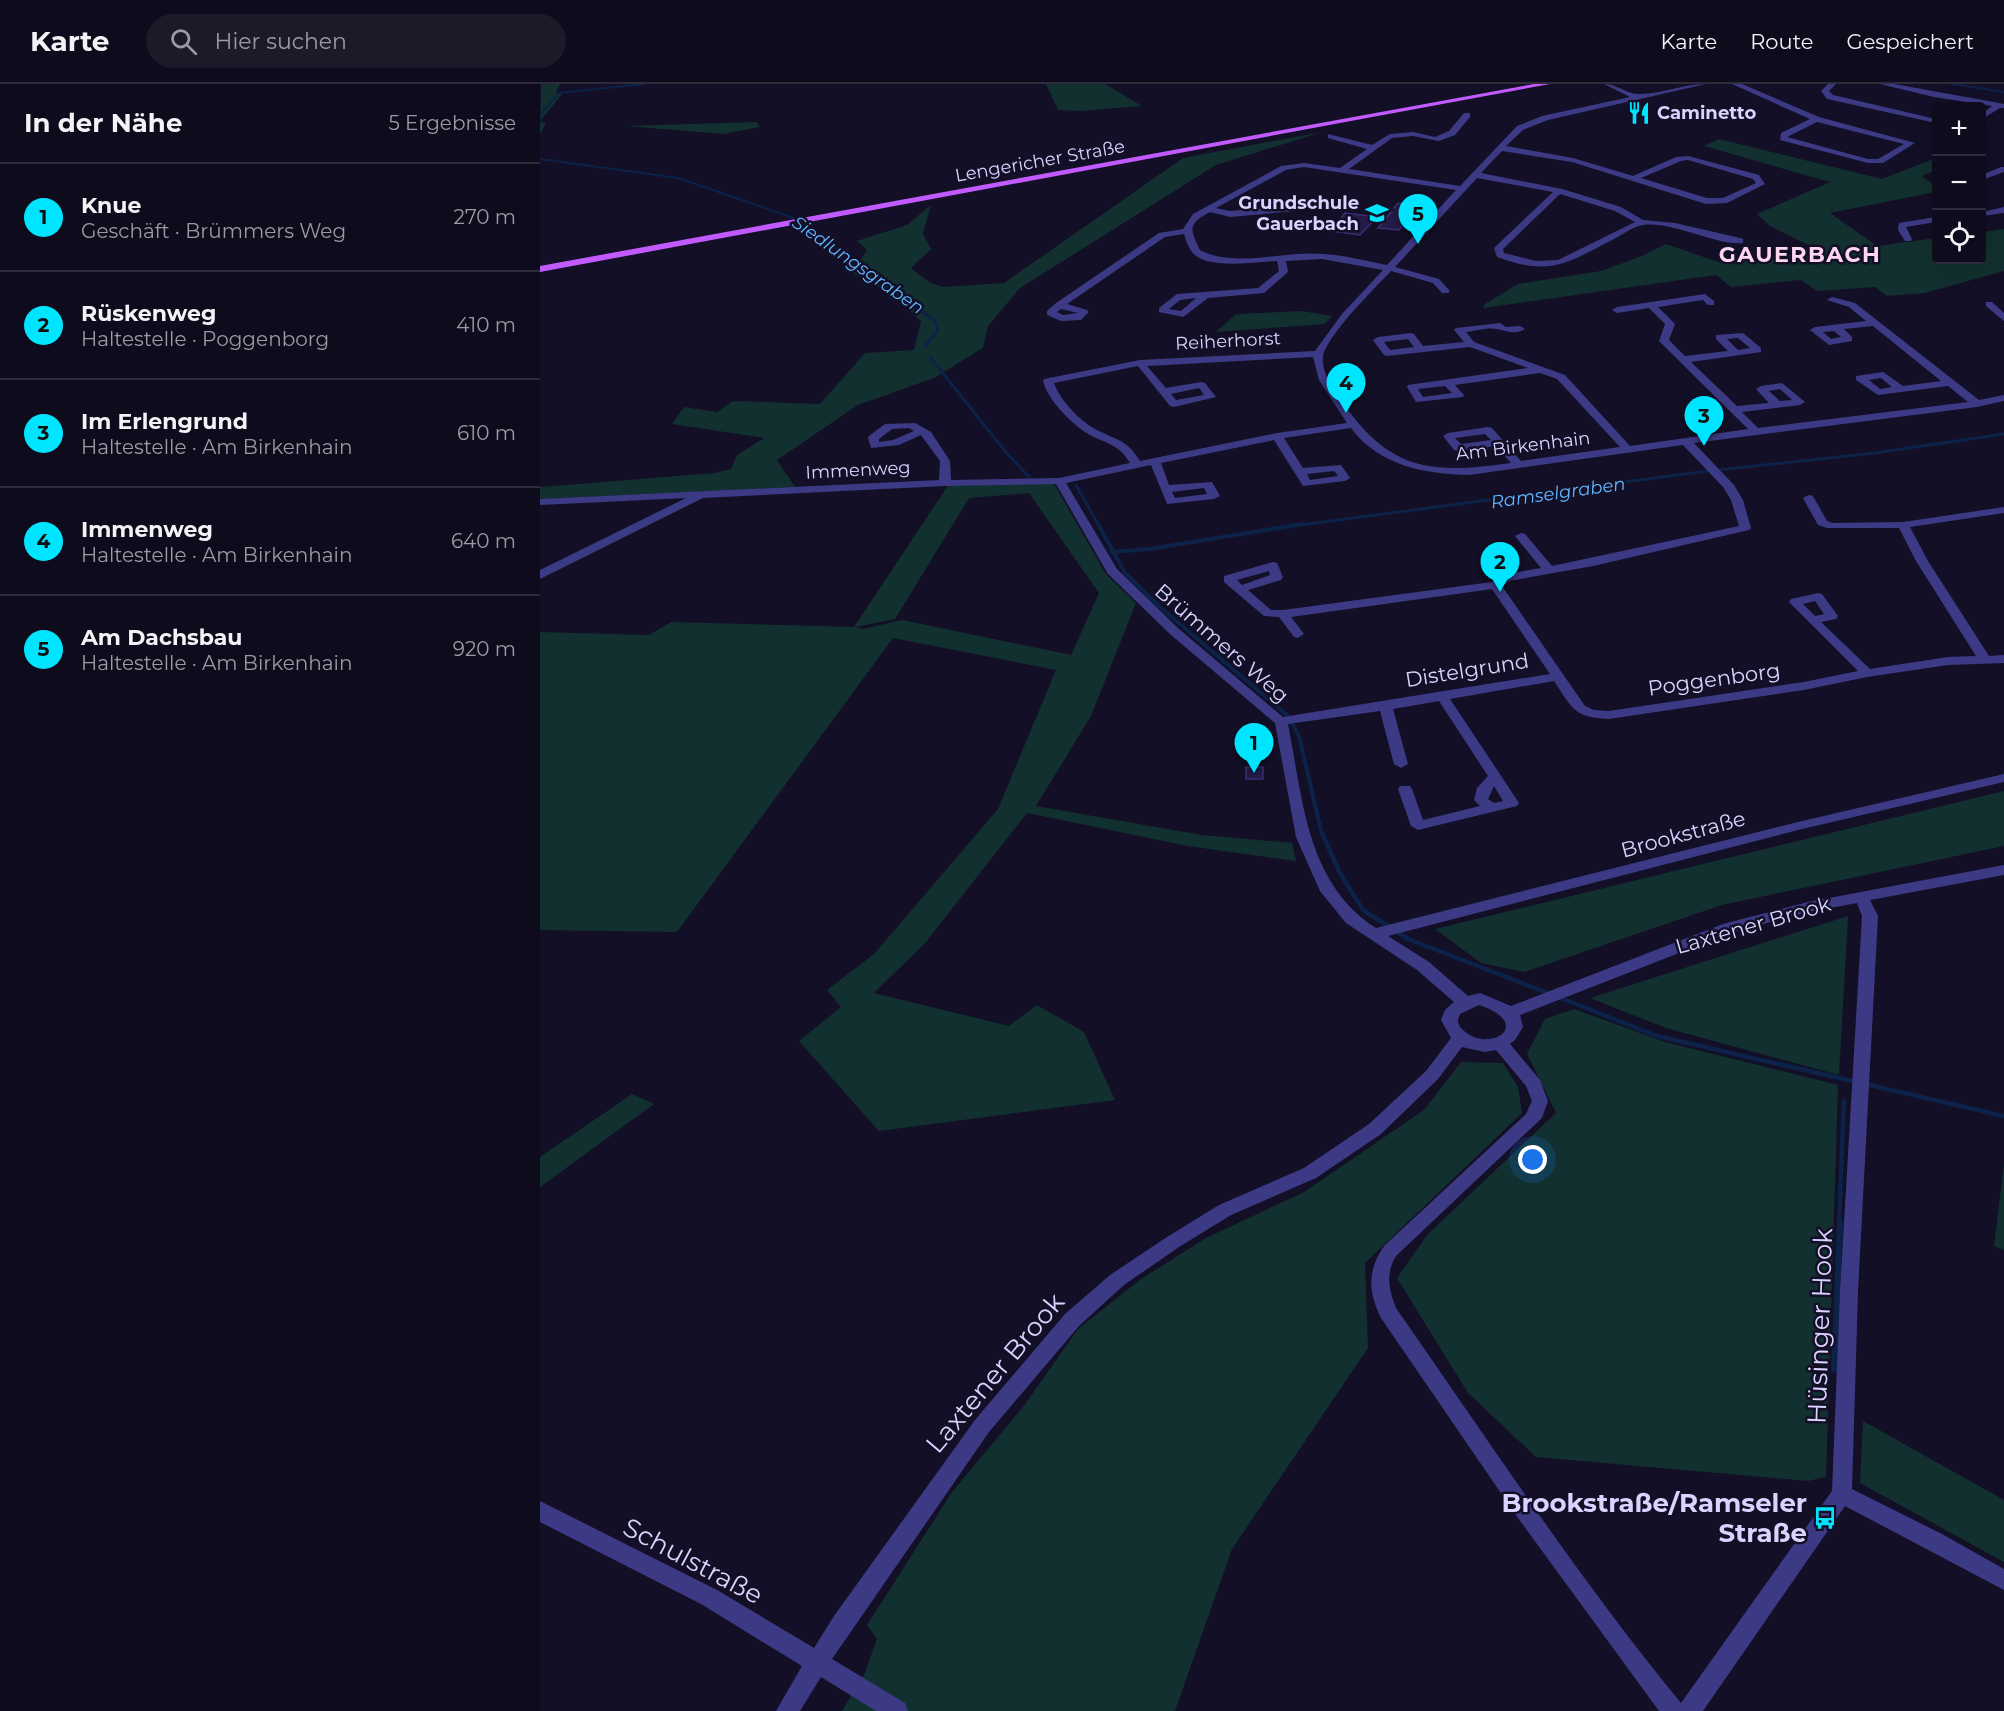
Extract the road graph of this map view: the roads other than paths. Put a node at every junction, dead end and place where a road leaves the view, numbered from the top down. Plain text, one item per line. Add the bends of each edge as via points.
1 (1546, 84) edge
2 (1608, 84) edge
3 (1621, 84) edge
4 (1702, 84) edge
5 (1736, 84) edge
6 (1832, 84) edge
7 (1884, 84) edge
8 (1640, 96) junction
9 (2001, 106) edge
10 (1467, 115) dead end
11 (1986, 115) edge
12 (1816, 119) junction
13 (1932, 120) edge
14 (1331, 136) dead end
15 (1373, 148) junction
16 (1501, 148) junction
17 (2004, 169) edge
18 (1342, 170) junction
19 (1476, 175) junction
20 (1986, 176) edge
21 (1635, 178) junction
22 (1463, 189) junction
23 (1559, 191) junction
24 (1304, 208) dead end
25 (1209, 209) junction
26 (2004, 210) edge
27 (1986, 213) edge
28 (1932, 221) edge
29 (1641, 222) junction
30 (1187, 231) junction
31 (1908, 239) dead end
32 (1740, 241) dead end
33 (1280, 258) junction
34 (1389, 268) junction
35 (540, 269) edge
36 (1445, 291) dead end
37 (1207, 294) dead end
38 (1832, 300) dead end
39 (1711, 303) dead end
40 (1989, 304) dead end
41 (1059, 305) dead end
42 (1652, 306) junction
43 (1617, 310) dead end
44 (2004, 318) edge
45 (1874, 323) junction
46 (1835, 327) dead end
47 (1520, 329) dead end
48 (1468, 341) junction
49 (1420, 349) dead end
50 (1736, 353) dead end
51 (1318, 354) junction
52 (1681, 360) junction
53 (1140, 363) junction
54 (1541, 369) junction
55 (1948, 382) junction
56 (1448, 383) dead end
57 (1901, 389) dead end
58 (1164, 392) dead end
59 (2004, 398) edge
60 (1977, 404) junction
61 (1778, 405) dead end
62 (1734, 410) junction
63 (1353, 425) junction
64 (922, 431) dead end
65 (1756, 431) junction
66 (1277, 436) junction
67 (1686, 441) junction
68 (1498, 442) dead end
69 (1627, 449) junction
70 (1154, 460) junction
71 (1136, 464) junction
72 (1518, 464) junction
73 (1300, 472) dead end
74 (1059, 481) junction
75 (945, 483) junction
76 (1165, 489) dead end
77 (703, 494) junction
78 (1809, 498) dead end
79 (540, 502) edge
80 (2004, 510) edge
81 (1904, 525) junction
82 (1521, 536) dead end
83 (1548, 569) junction
84 (540, 575) edge
85 (1495, 585) junction
86 (1240, 589) dead end
87 (1283, 614) junction
88 (1812, 620) dead end
89 (1298, 634) dead end
90 (2004, 659) edge
91 (1985, 660) junction
92 (1867, 673) junction
93 (1556, 677) junction
94 (1442, 696) junction
95 (1385, 705) junction
96 (1283, 722) junction
97 (1401, 764) dead end
98 (1495, 777) junction
99 (2004, 778) edge
100 (1405, 789) dead end
101 (1491, 808) junction
102 (2004, 870) edge
103 (1861, 896) junction
104 (1377, 933) junction
105 (1464, 1002) junction
106 (1510, 1012) junction
107 (1460, 1038) junction
108 (1500, 1043) junction
109 (1842, 1494) junction
110 (540, 1511) edge
111 (2004, 1580) edge
112 (817, 1663) junction
113 (787, 1711) edge
114 (897, 1711) edge
115 (1673, 1711) edge
116 (1689, 1711) edge

1 - 35 main road, Lengericher Straße
2 - 8 street
3 - 8 street
4 - 8 street
5 - 12 street
6 - 13 street via 1825,91 1830,97
7 - 9 street
8 - 16 street via 1531,122
9 - 11 street
10 - 15 street via 1452,133 1436,139 1413,134 1390,136
12 - 12 street via 1880,135 1911,143 1880,161 1868,161 1783,138
14 - 15 street
15 - 18 street
16 - 19 street
16 - 21 street via 1564,158
17 - 20 street
18 - 22 street
18 - 25 street via 1304,165 1284,168
19 - 22 street
19 - 23 street
21 - 21 street via 1679,159 1688,159 1756,177 1761,184 1724,201 1706,201
22 - 34 street
23 - 29 street via 1618,209
23 - 29 street via 1498,248 1500,255 1536,264 1560,263
24 - 25 street via 1230,214
25 - 30 street via 1196,216
26 - 27 street
28 - 31 street via 1902,225
29 - 32 street
30 - 33 street via 1196,252 1210,259
30 - 41 street via 1162,235
33 - 34 street via 1314,255
33 - 37 street via 1283,272 1261,291
34 - 36 street via 1436,281
34 - 51 street
38 - 45 street via 1852,305
39 - 42 street via 1705,297
40 - 44 street
42 - 43 street
42 - 52 street via 1670,324 1664,341
45 - 46 street
45 - 55 street
47 - 48 street
48 - 49 street
48 - 54 street
50 - 52 street
51 - 53 street, Reiherhorst
51 - 63 street, Am Birkenhain via 1317,368
52 - 62 street
53 - 58 street
53 - 71 street, Reiherhorst via 1048,381 1062,403 1089,429 1115,440 1128,450
54 - 56 street
54 - 69 street via 1561,378
55 - 57 street
55 - 60 street
59 - 60 street, Am Birkenhain
60 - 65 street, Am Birkenhain
61 - 62 street
62 - 65 street
63 - 66 street, Immenweg
63 - 72 street, Am Birkenhain via 1373,447 1405,464 1450,472
64 - 75 street via 945,461
65 - 67 street, Am Birkenhain
66 - 70 street, Immenweg
66 - 73 street
67 - 69 street, Am Birkenhain
67 - 83 street via 1728,485 1745,528
68 - 72 street
69 - 72 street, Am Birkenhain
70 - 71 street, Immenweg
70 - 76 street
71 - 74 street, Immenweg
74 - 75 street, Immenweg
74 - 96 street, Brümmers Weg via 1112,571 1174,632
75 - 77 street, Immenweg
77 - 79 street, Immenweg
77 - 84 street
78 - 81 street via 1822,523 1831,526
80 - 81 street
81 - 91 street via 1917,553
82 - 83 street
83 - 85 street via 1505,578
85 - 87 street
85 - 93 street, Poggenborg
86 - 87 street via 1268,614
87 - 89 street
88 - 92 street
90 - 91 street, Poggenborg
91 - 92 street, Poggenborg via 1948,661
92 - 93 street, Poggenborg via 1609,715 1580,709
93 - 94 street, Distelgrund
94 - 95 street, Distelgrund
94 - 98 street
95 - 96 street, Distelgrund
95 - 97 street, Distelgrund
96 - 104 street, Brümmers Weg via 1304,837 1325,888 1351,919
98 - 101 street via 1484,788 1481,800
98 - 101 street via 1512,803
99 - 104 street, Brookstraße
100 - 101 street via 1418,826
102 - 103 street, Laxtener Brook
103 - 106 street, Laxtener Brook via 1728,927
103 - 109 street, Hüsinger Hook via 1869,916
104 - 105 street, Brümmers Weg
105 - 106 street via 1480,999 1497,1003
105 - 107 street via 1454,1009 1450,1019
106 - 108 street via 1515,1030
107 - 108 street via 1486,1046
107 - 112 street, Laxtener Brook via 1432,1075 1375,1129 1310,1173 1225,1210 1173,1242 1117,1280 1072,1320 982,1426
108 - 115 street via 1534,1084 1540,1101 1533,1118 1390,1251 1379,1265 1378,1287 1388,1312 1525,1511
109 - 111 street
109 - 116 street
110 - 112 street, Schulstraße via 709,1597
112 - 113 street, Laxtener Brook
112 - 114 street

